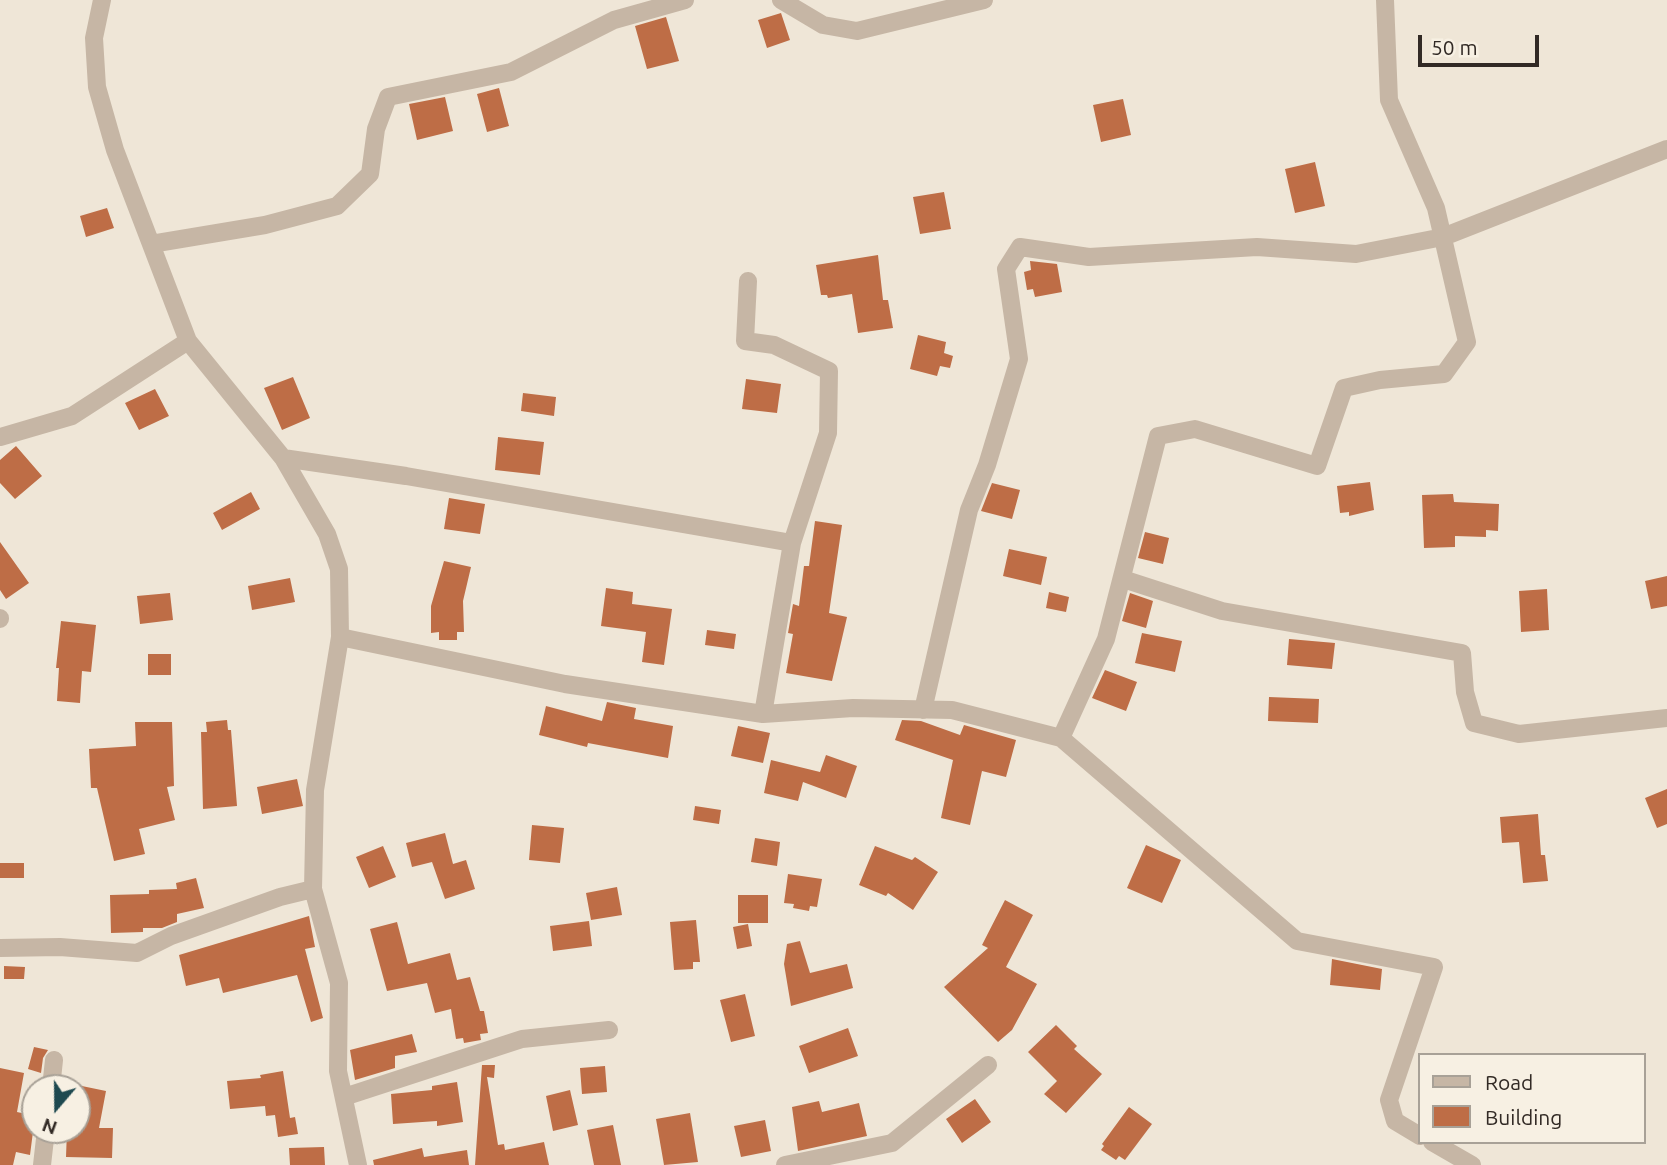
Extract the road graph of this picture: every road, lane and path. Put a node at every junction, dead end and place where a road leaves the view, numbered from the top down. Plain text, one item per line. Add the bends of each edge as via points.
1 (102, 0) edge
2 (685, 0) edge
3 (781, 0) edge
4 (985, 0) edge
5 (1385, 0) edge
6 (1667, 149) edge
7 (1443, 237) junction
8 (151, 244) junction
9 (748, 281) dead end
10 (188, 341) junction
11 (0, 437) edge
12 (283, 458) junction
13 (792, 543) junction
14 (1123, 579) junction
15 (340, 637) junction
16 (923, 710) junction
17 (763, 714) junction
18 (1667, 718) edge
19 (1061, 738) junction
20 (313, 889) junction
21 (0, 948) edge
22 (609, 1030) dead end
23 (54, 1060) dead end
24 (988, 1065) dead end
25 (52, 1074) edge
26 (344, 1097) junction
27 (1418, 1135) edge
28 (44, 1144) edge
29 (1435, 1144) edge
30 (860, 1148) junction
31 (42, 1165) edge
32 (358, 1165) edge
33 (785, 1165) edge
34 (869, 1165) edge
35 (1472, 1165) edge

1 - 8 street via 94,38 97,87
2 - 8 street via 614,20 511,72 388,97 376,129 370,174 337,206 265,225
3 - 4 street via 823,25 857,31
5 - 7 street via 1389,100 1436,208
6 - 7 street
7 - 14 street via 1467,342 1444,374 1344,388 1317,466 1195,429 1157,436
7 - 16 street via 1356,254 1257,247 1089,257 1020,247 1006,270 1019,359 969,510
8 - 10 street
9 - 13 street via 745,341 774,345 828,371 828,433
10 - 11 street via 72,416
10 - 12 street
12 - 13 street
12 - 15 street via 327,534 339,569
13 - 17 street
14 - 18 street via 1222,611 1462,653 1465,692 1474,723 1519,734
14 - 19 street via 1106,639
15 - 17 street via 565,684
15 - 20 street via 315,790
16 - 17 street via 853,708
16 - 19 street via 952,710
19 - 27 street via 1297,941 1434,967 1389,1100 1395,1121
20 - 21 street via 171,936 137,953
20 - 26 street via 339,983 337,1046
22 - 26 street via 522,1039
23 - 25 street
24 - 30 street via 892,1143
26 - 32 street
28 - 31 street
29 - 35 street
30 - 33 street
30 - 34 street

